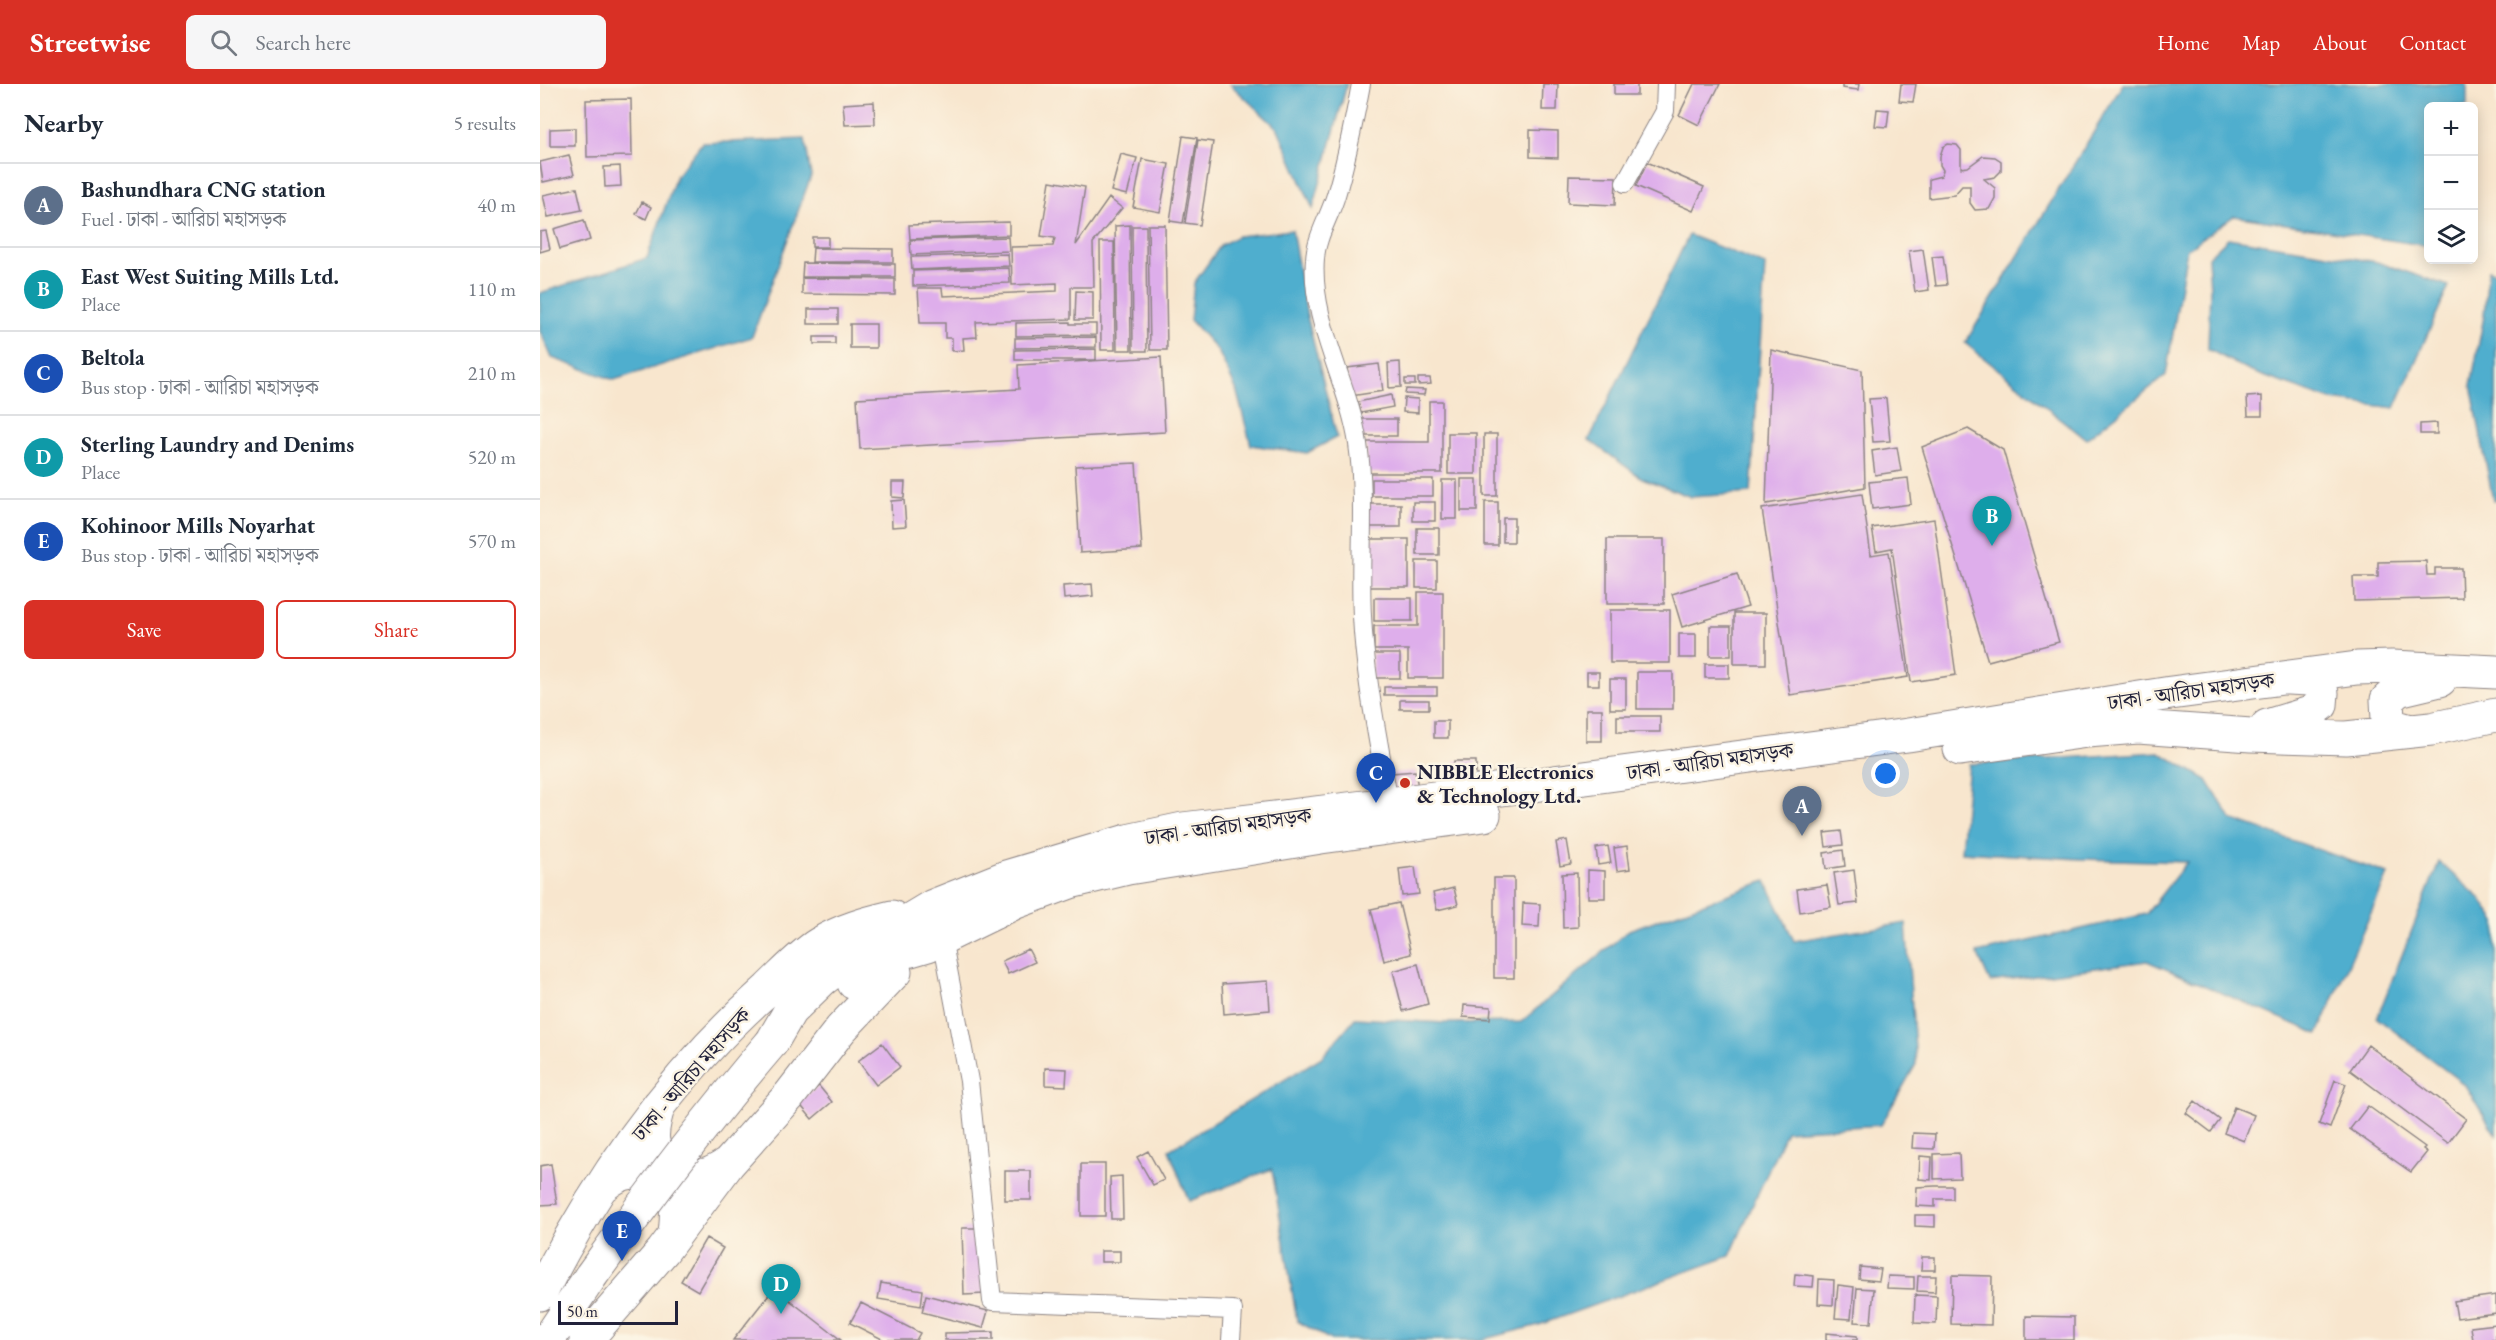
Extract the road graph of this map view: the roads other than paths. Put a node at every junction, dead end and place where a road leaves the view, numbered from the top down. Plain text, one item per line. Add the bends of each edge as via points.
1 (1361, 84) edge
2 (1665, 84) edge
3 (1625, 183) dead end
4 (2488, 673) edge
5 (2288, 678) junction
6 (2496, 715) edge
7 (2410, 731) junction
8 (2233, 734) junction
9 (1389, 804) junction
10 (933, 906) junction
11 (935, 942) junction
12 (772, 1042) junction
13 (659, 1105) junction
14 (728, 1164) junction
15 (604, 1185) junction
16 (675, 1234) junction
17 (544, 1272) edge
18 (548, 1340) edge
19 (587, 1340) edge
20 (1231, 1340) edge

1 - 9 street via 1336,194 1315,258 1315,278 1325,330 1358,442 1364,649
2 - 3 street via 1665,111
4 - 5 highway, ঢাকা - আরিচা মহাসড়ক via 2392,667
4 - 7 highway via 2398,690 2387,700 2388,720
5 - 8 highway via 2319,684 2321,705 2310,713
5 - 9 highway, ঢাকা - আরিচা মহাসড়ক via 1908,735
6 - 7 highway
7 - 8 highway via 2346,738
8 - 11 highway via 2138,727 2086,731 1321,837 1128,868 1070,882 1016,902
9 - 10 highway, ঢাকা - আরিচা মহাসড়ক via 1183,830 1127,841 1006,876
10 - 12 highway, ঢাকা - আরিচা মহাসড়ক via 868,945 823,979 790,1011
10 - 13 highway, ঢাকা - আরিচা মহাসড়ক via 877,920 818,944 736,1017
11 - 12 highway via 877,965
11 - 14 highway via 879,987
11 - 20 street via 969,1081 992,1300 1233,1310
12 - 18 highway, bridge via 665,1173
13 - 14 highway via 654,1122 658,1153 696,1175 709,1174
13 - 15 highway, ঢাকা - আরিচা মহাসড়ক
14 - 16 highway
15 - 16 highway via 628,1172 640,1172 656,1180 674,1199 678,1214
15 - 17 highway, ঢাকা - আরিচা মহাসড়ক
16 - 19 highway

